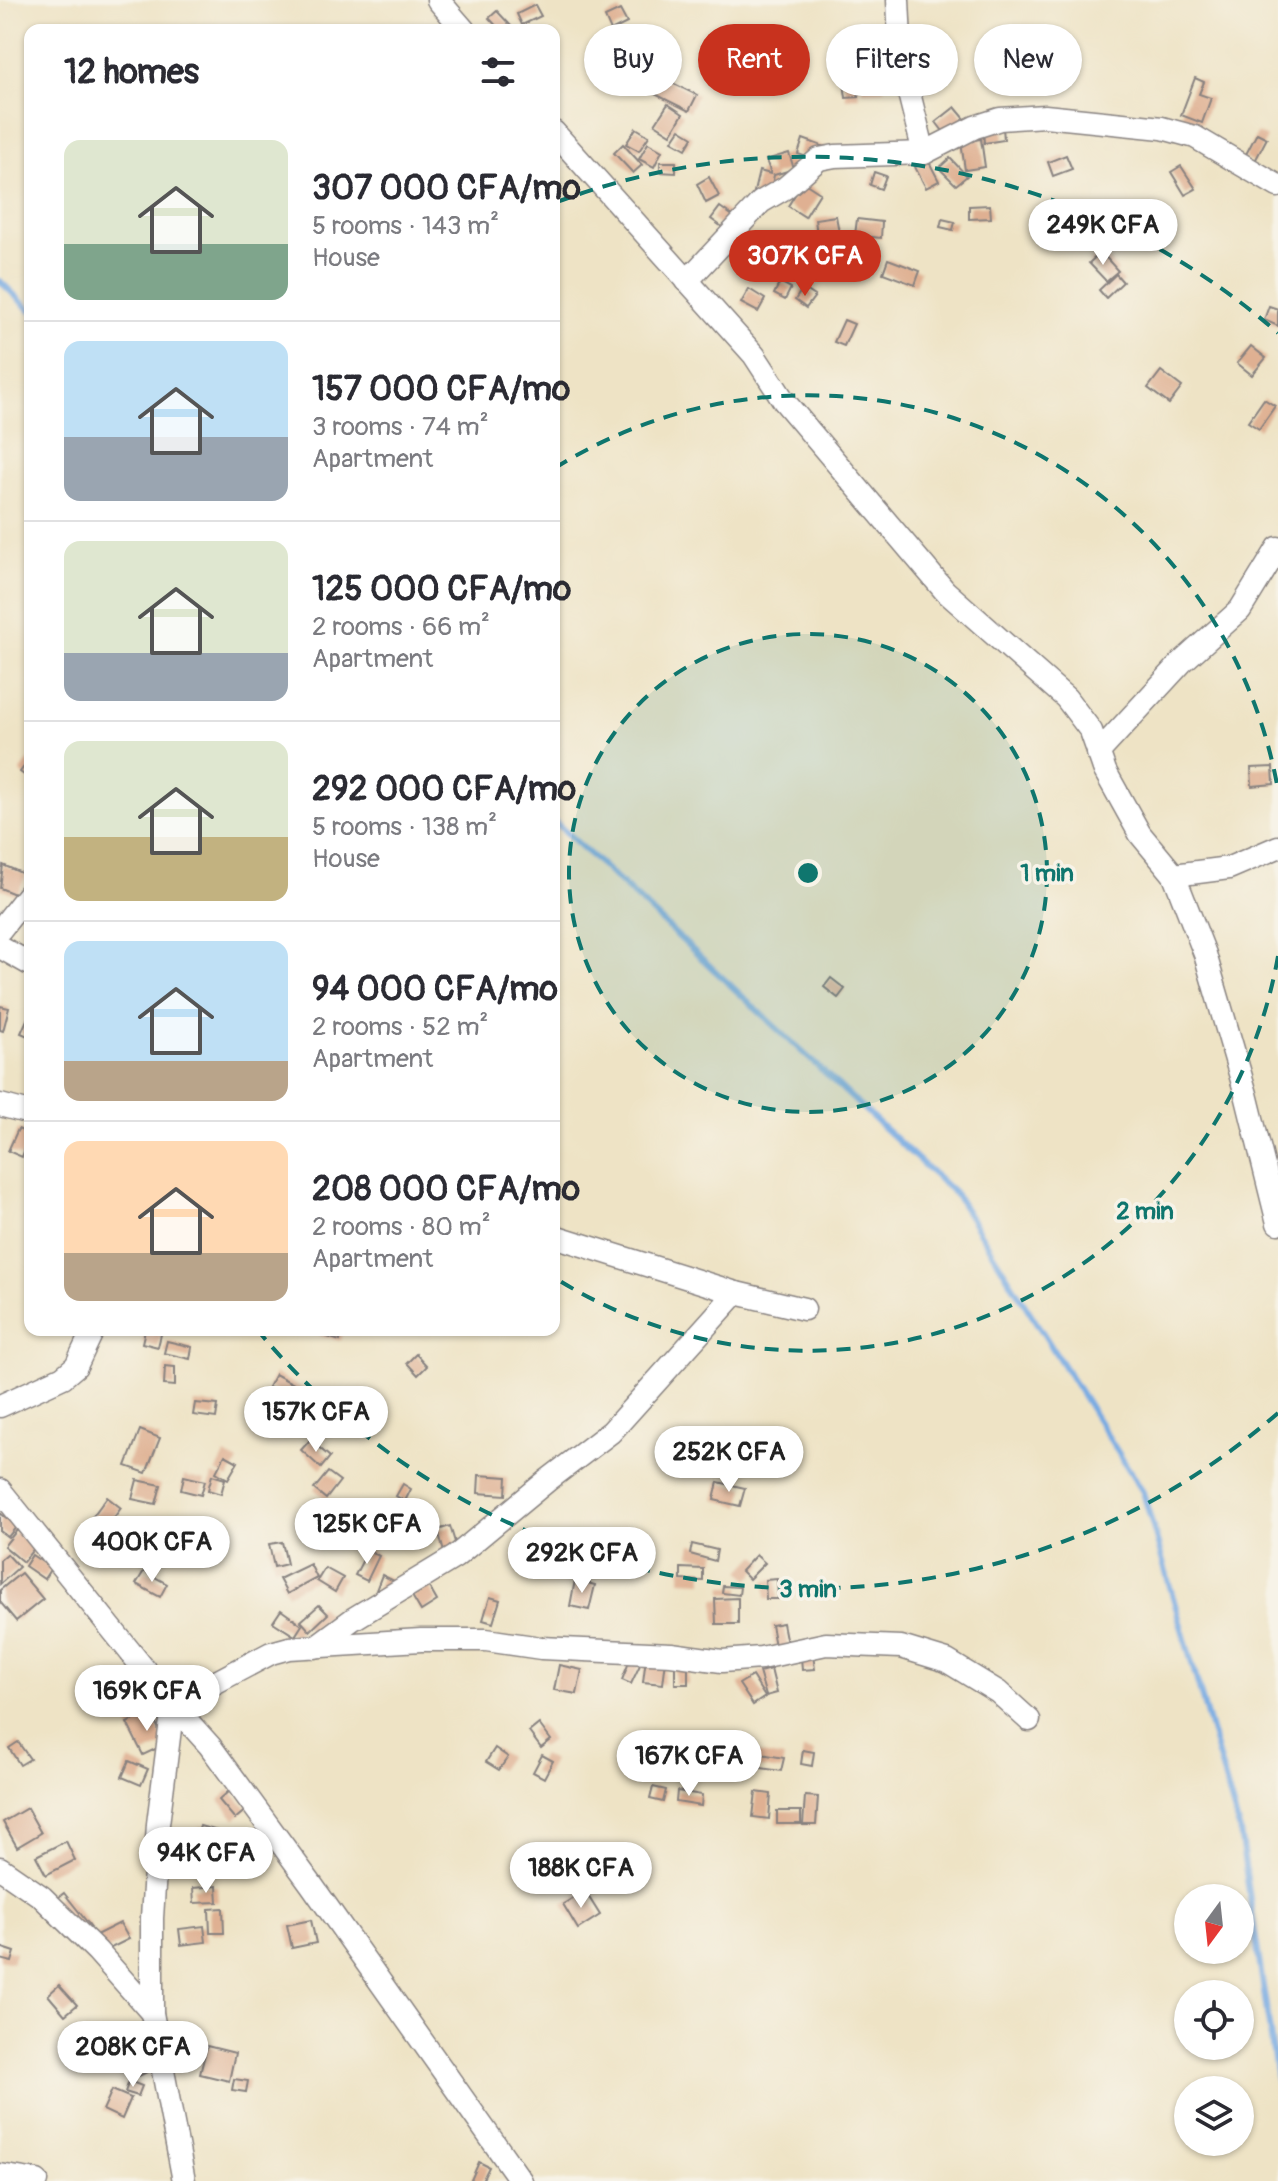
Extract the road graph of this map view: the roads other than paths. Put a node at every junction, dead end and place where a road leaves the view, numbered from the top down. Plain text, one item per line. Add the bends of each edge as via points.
1 (438, 0) edge
2 (898, 0) edge
3 (459, 24) edge
4 (560, 139) edge
5 (924, 153) junction
6 (1278, 186) edge
7 (687, 281) junction
8 (1278, 548) edge
9 (1098, 753) junction
10 (1278, 847) edge
11 (1174, 875) junction
12 (24, 900) edge
13 (0, 930) edge
14 (0, 947) edge
15 (24, 961) edge
16 (0, 1105) edge
17 (24, 1111) edge
18 (1278, 1223) edge
19 (560, 1238) edge
20 (736, 1293) junction
21 (804, 1309) dead end
22 (90, 1336) edge
23 (0, 1406) edge
24 (0, 1490) edge
25 (315, 1647) junction
26 (173, 1705) junction
27 (1029, 1720) dead end
28 (0, 1868) edge
29 (152, 2013) junction
30 (0, 2175) edge
31 (37, 2181) edge
32 (184, 2181) edge
33 (521, 2181) edge

1 - 3 street
2 - 5 street via 901,61
4 - 7 street
5 - 6 street via 1000,119 1104,121 1195,137
5 - 7 street via 819,159 761,202
7 - 9 street via 754,355 784,401 945,591 1066,698 1091,731
8 - 9 street via 1240,610 1182,662
9 - 11 street via 1140,834
10 - 11 street via 1229,868
11 - 18 street via 1222,1010
12 - 13 street
14 - 15 street
16 - 17 street
19 - 20 street
20 - 21 street
20 - 25 street via 611,1432 455,1557
22 - 23 street via 76,1366 63,1377
24 - 26 street
25 - 26 street via 271,1653
25 - 27 street via 486,1640 722,1661 826,1644 901,1647 947,1661 998,1692
26 - 29 street via 155,1871
26 - 33 street via 293,1859
28 - 29 street via 42,1897
29 - 32 street
30 - 31 street

